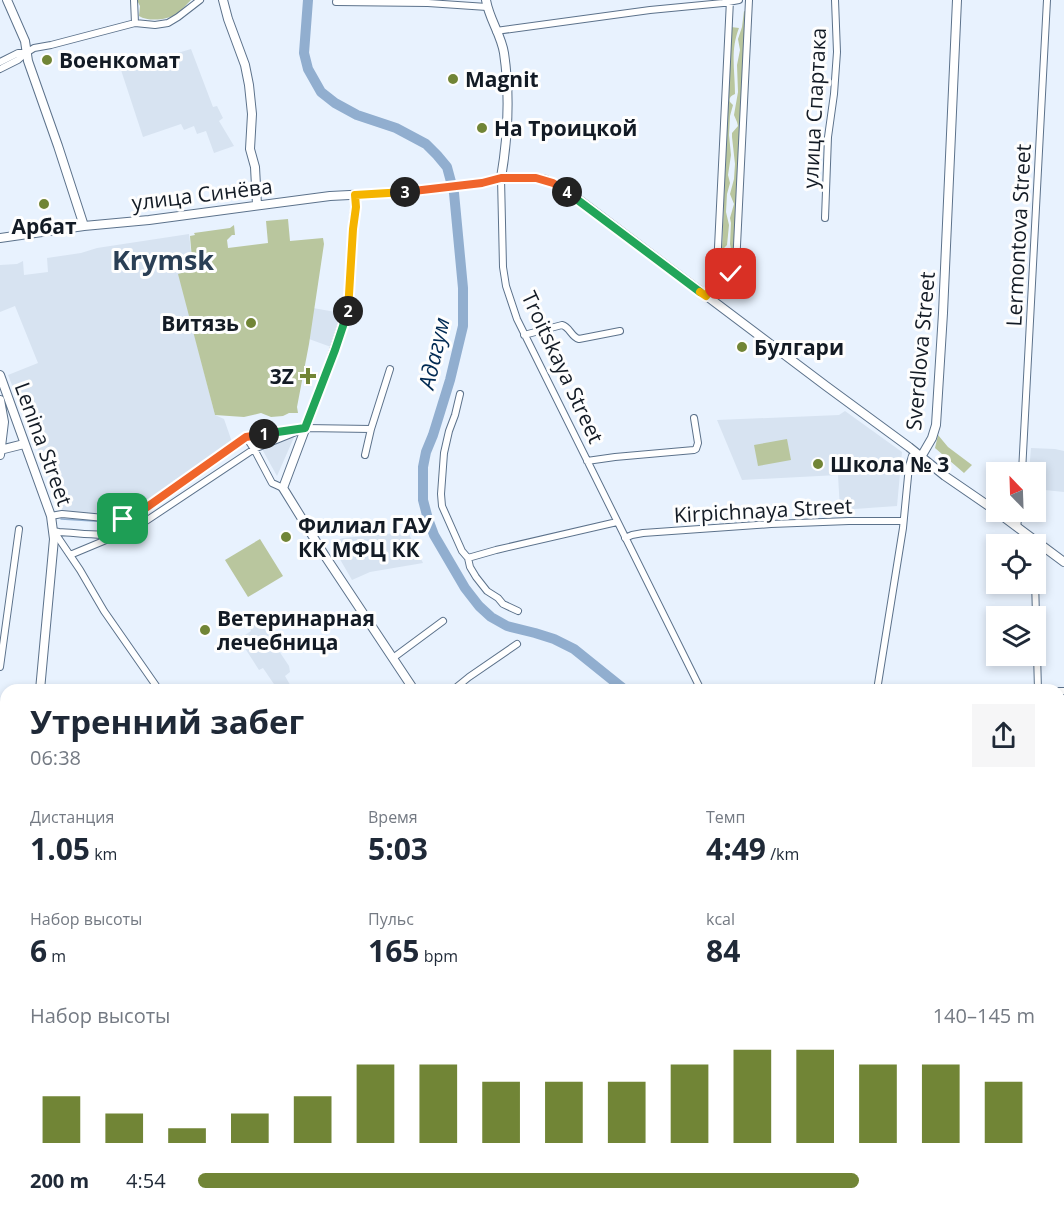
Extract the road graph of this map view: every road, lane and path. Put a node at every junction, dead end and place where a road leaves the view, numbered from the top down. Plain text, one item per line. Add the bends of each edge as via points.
1 (7, 0) edge
2 (134, 0) edge
3 (198, 0) edge
4 (223, 0) edge
5 (739, 0) edge
6 (749, 0) edge
7 (834, 0) edge
8 (957, 0) edge
9 (1047, 0) edge
10 (730, 1) edge
11 (336, 2) dead end
12 (486, 3) edge
13 (135, 23) junction
14 (496, 31) junction
15 (26, 53) junction
16 (0, 62) edge
17 (0, 69) edge
18 (501, 178) junction
19 (355, 195) junction
20 (258, 205) junction
21 (825, 218) dead end
22 (84, 226) junction
23 (0, 238) edge
24 (713, 285) junction
25 (706, 296) junction
26 (620, 331) dead end
27 (524, 335) junction
28 (390, 369) dead end
29 (0, 375) edge
30 (460, 394) dead end
31 (0, 400) edge
32 (694, 417) dead end
33 (305, 428) junction
34 (371, 429) junction
35 (246, 437) junction
36 (24, 444) junction
37 (254, 449) junction
38 (0, 452) edge
39 (365, 455) dead end
40 (921, 457) junction
41 (587, 461) junction
42 (1023, 462) edge
43 (283, 488) junction
44 (986, 504) edge
45 (903, 521) junction
46 (617, 522) junction
47 (1010, 522) edge
48 (1018, 522) edge
49 (52, 524) junction
50 (1017, 527) junction
51 (19, 529) dead end
52 (122, 534) junction
53 (1026, 534) edge
54 (625, 538) junction
55 (1046, 549) edge
56 (70, 555) junction
57 (468, 558) junction
58 (1064, 562) edge
59 (1035, 594) edge
60 (518, 611) dead end
61 (443, 621) dead end
62 (517, 644) dead end
63 (393, 658) junction
64 (0, 667) edge
65 (41, 684) edge
66 (155, 684) edge
67 (410, 684) edge
68 (460, 684) edge
69 (698, 684) edge
70 (878, 684) edge
71 (1038, 684) edge

1 - 15 main road via 25,41
2 - 13 street
3 - 13 street via 168,23
4 - 20 main road via 249,85 250,149
5 - 10 street
6 - 24 street via 736,266
7 - 21 street, улица Спартака via 837,69 828,138
8 - 40 main road, Sverdlova Street via 936,425
9 - 42 street, Lermontova Street
10 - 14 street
10 - 24 street
11 - 12 street
12 - 14 main road, Troitskaya Street
13 - 15 street
14 - 18 main road, Troitskaya Street via 504,52 507,92
15 - 16 street
15 - 17 street
15 - 22 main road
18 - 19 main road, улица Синёва via 409,192
18 - 25 main road, улица Синёва via 536,178 553,183
18 - 27 street, Troitskaya Street via 502,267
19 - 20 main road, улица Синёва
19 - 33 main road via 348,309
20 - 22 main road, улица Синёва
22 - 23 main road, улица Синёва
24 - 25 street
25 - 40 main road, улица Синёва
26 - 27 street via 579,339 562,325
27 - 41 street, Troitskaya Street
28 - 34 street
29 - 36 main road, Lenina Street
30 - 57 street via 444,453 441,501
31 - 38 main road, Lenina Street via 4,422
32 - 41 street via 698,443 694,450
33 - 34 street
33 - 35 street
33 - 37 street
33 - 43 main road
34 - 39 street
35 - 37 street
35 - 49 street via 127,519 62,514
36 - 38 main road
36 - 49 main road, Lenina Street
37 - 43 street via 272,483
37 - 52 street
40 - 44 main road, улица Синёва
40 - 45 street, Sverdlova Street via 912,456 910,460
41 - 46 street, Troitskaya Street
43 - 63 main road
45 - 54 street, Kirpichnaya Street via 771,524 643,532
45 - 70 street, Sverdlova Street
46 - 54 street, Troitskaya Street
46 - 57 street
47 - 50 main road, улица Синёва
48 - 50 street
49 - 52 street via 59,532
49 - 56 street, Lenina Street
49 - 65 main road via 54,539
50 - 53 main road, улица Синёва
51 - 64 street
52 - 56 street
54 - 69 street, Troitskaya Street
55 - 58 main road, улица Синёва
56 - 66 street, Lenina Street
57 - 60 street via 487,591
59 - 71 street
61 - 63 street
62 - 68 street
63 - 67 main road

